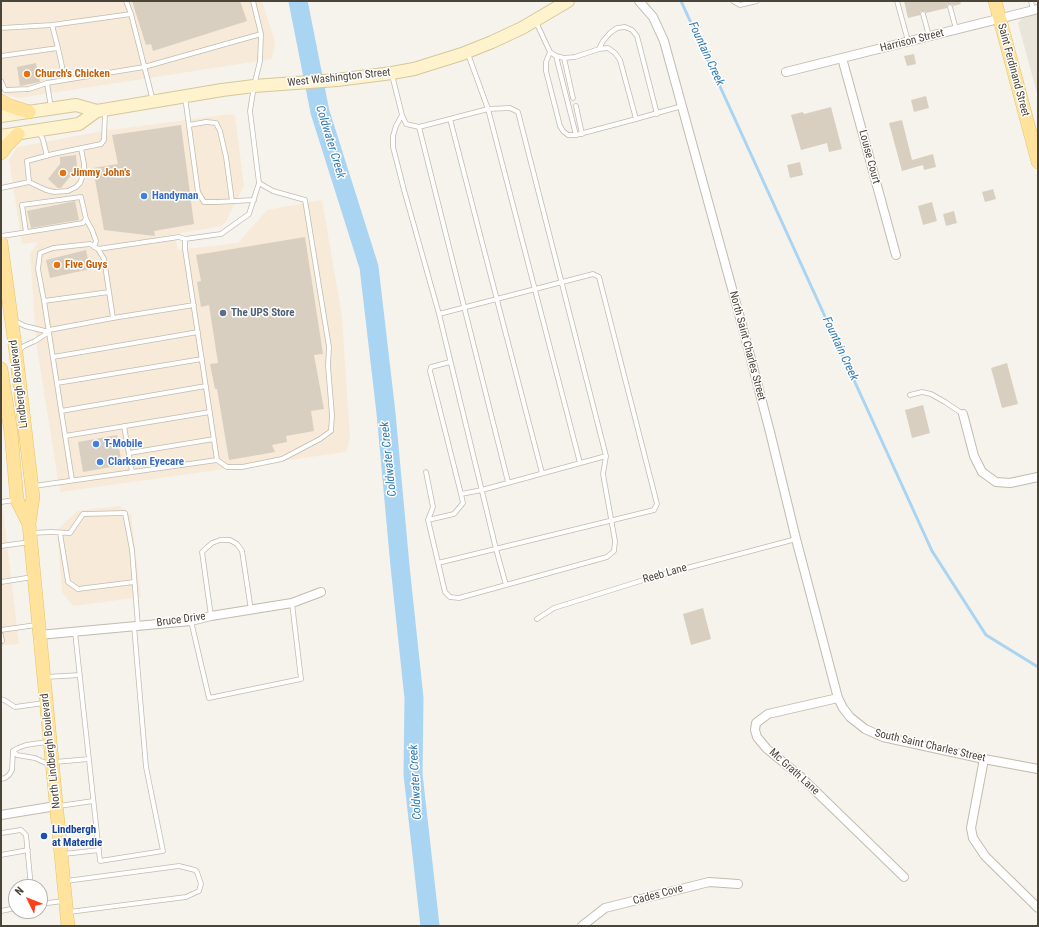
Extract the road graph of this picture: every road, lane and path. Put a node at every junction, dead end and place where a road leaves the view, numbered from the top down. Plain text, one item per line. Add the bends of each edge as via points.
1 (126, 1) edge
2 (253, 1) edge
3 (568, 1) edge
4 (638, 1) edge
5 (733, 1) edge
6 (757, 1) edge
7 (897, 1) edge
8 (995, 1) edge
9 (1031, 1) edge
10 (950, 7) dead end
11 (1036, 9) edge
12 (131, 14) junction
13 (923, 14) dead end
14 (1000, 18) junction
15 (535, 20) junction
16 (52, 25) junction
17 (1, 28) edge
18 (956, 29) junction
19 (261, 34) junction
20 (929, 36) junction
21 (908, 42) junction
22 (58, 48) junction
23 (599, 49) junction
24 (467, 52) junction
25 (550, 52) junction
26 (1, 56) edge
27 (556, 56) junction
28 (564, 58) junction
29 (842, 58) junction
30 (144, 67) junction
31 (786, 72) dead end
32 (392, 73) junction
33 (65, 80) junction
34 (1, 81) edge
35 (47, 84) junction
36 (254, 86) junction
37 (185, 97) junction
38 (574, 98) dead end
39 (1, 101) edge
40 (153, 101) junction
41 (576, 106) dead end
42 (682, 106) junction
43 (51, 109) junction
44 (488, 109) junction
45 (101, 111) junction
46 (29, 112) junction
47 (658, 114) junction
48 (402, 115) junction
49 (1, 116) edge
50 (450, 119) junction
51 (636, 120) junction
52 (189, 125) junction
53 (419, 127) junction
54 (39, 130) junction
55 (18, 134) junction
56 (582, 134) junction
57 (576, 135) junction
58 (1, 136) edge
59 (81, 148) junction
60 (1, 154) edge
61 (46, 156) junction
62 (1038, 162) edge
63 (29, 182) junction
64 (259, 183) junction
65 (1, 188) edge
66 (254, 200) junction
67 (232, 201) junction
68 (86, 219) junction
69 (26, 232) junction
70 (1, 236) edge
71 (186, 239) junction
72 (1, 243) edge
73 (96, 248) junction
74 (896, 255) dead end
75 (562, 282) junction
76 (534, 289) junction
77 (109, 292) junction
78 (497, 299) junction
79 (44, 302) junction
80 (194, 305) junction
81 (464, 307) junction
82 (439, 314) junction
83 (11, 318) junction
84 (113, 318) junction
85 (49, 331) junction
86 (198, 332) junction
87 (16, 353) junction
88 (53, 357) junction
89 (202, 359) junction
90 (450, 362) junction
91 (1, 369) edge
92 (57, 383) junction
93 (2, 384) edge
94 (206, 386) junction
95 (910, 395) dead end
96 (61, 411) junction
97 (210, 412) junction
98 (963, 414) joint
99 (124, 426) junction
100 (65, 436) junction
101 (214, 439) junction
102 (129, 453) junction
103 (606, 456) junction
104 (217, 460) junction
105 (580, 463) junction
106 (132, 472) junction
107 (426, 472) dead end
108 (542, 473) junction
109 (1038, 476) edge
110 (72, 480) junction
111 (508, 482) junction
112 (32, 486) junction
113 (482, 490) junction
114 (461, 494) junction
115 (17, 500) junction
116 (1, 502) edge
117 (428, 520) junction
118 (611, 521) junction
119 (29, 533) junction
120 (60, 533) junction
121 (796, 539) junction
122 (1, 546) edge
123 (496, 549) junction
124 (438, 563) junction
125 (33, 577) junction
126 (1, 582) edge
127 (134, 582) junction
128 (506, 585) junction
129 (321, 592) dead end
130 (292, 603) junction
131 (251, 610) junction
132 (211, 616) junction
133 (537, 619) dead end
134 (191, 621) junction
135 (136, 626) junction
136 (1, 630) edge
137 (38, 630) junction
138 (75, 632) junction
139 (1, 635) edge
140 (1, 641) edge
141 (80, 674) junction
142 (44, 677) junction
143 (838, 698) junction
144 (1, 699) edge
145 (46, 702) junction
146 (9, 703) junction
147 (1, 704) edge
148 (50, 741) junction
149 (13, 752) junction
150 (89, 758) junction
151 (984, 759) junction
152 (52, 764) junction
153 (1038, 769) edge
154 (1, 779) edge
155 (93, 801) junction
156 (56, 806) junction
157 (1, 815) edge
158 (1, 833) edge
159 (28, 850) junction
160 (99, 850) junction
161 (1, 855) edge
162 (61, 855) junction
163 (904, 877) dead end
164 (30, 879) edge
165 (64, 882) junction
166 (738, 884) dead end
167 (48, 908) edge
168 (1038, 908) edge
169 (67, 918) edge
170 (582, 926) edge

1 - 12 lane
2 - 19 lane
3 - 15 main road, West Washington Street
4 - 42 street, North Saint Charles Street via 652,16 664,41
5 - 6 lane via 740,5
7 - 21 lane
8 - 14 main road, Saint Ferdinand Street
9 - 11 lane
10 - 18 lane
11 - 14 street, Harrison Street
12 - 16 lane
12 - 30 lane
13 - 20 lane
14 - 18 street, Harrison Street
14 - 62 main road, Saint Ferdinand Street
15 - 24 main road, West Washington Street
15 - 25 lane
16 - 17 lane
16 - 22 lane
18 - 20 street, Harrison Street
19 - 30 lane
19 - 36 lane via 260,61
20 - 21 street, Harrison Street
21 - 29 street, Harrison Street
22 - 26 lane
22 - 33 lane
23 - 28 lane
23 - 47 lane via 610,33 617,28 625,27 632,30 637,36
23 - 51 lane via 608,48 620,60
24 - 32 main road, West Washington Street via 414,69
24 - 44 lane
25 - 27 lane
25 - 57 lane via 546,71 560,126 568,135
27 - 28 lane
27 - 57 lane
28 - 38 lane
29 - 31 street, Harrison Street
29 - 74 street, Louise Court
30 - 33 lane
30 - 40 lane
32 - 36 main road, West Washington Street
32 - 48 lane
33 - 35 lane
34 - 35 lane via 5,90
35 - 43 lane
36 - 37 main road, West Washington Street
36 - 64 lane via 250,111
37 - 40 main road, West Washington Street
37 - 52 lane
39 - 46 main road
40 - 45 main road, West Washington Street
41 - 56 lane
42 - 47 lane
42 - 121 street, North Saint Charles Street via 740,317
43 - 45 main road, West Washington Street via 76,105
43 - 46 main road, West Washington Street
44 - 50 lane
44 - 75 lane via 510,108 518,112
44 - 76 lane
45 - 54 main road, West Washington Street via 79,124
45 - 59 lane via 104,140 101,144
46 - 49 main road, West Washington Street
47 - 51 lane
48 - 53 lane via 406,124
48 - 82 lane via 393,136 393,148
50 - 53 lane
50 - 78 lane
51 - 56 lane
52 - 67 lane via 206,122 218,127 226,157
52 - 67 lane via 198,192 204,202
53 - 81 lane
54 - 55 main road, West Washington Street
54 - 61 lane
55 - 58 main road, West Washington Street
55 - 60 main road
56 - 57 lane
59 - 61 lane
59 - 63 lane via 84,173 76,187 68,191 54,192
61 - 63 lane via 27,161
63 - 65 lane
64 - 66 lane
64 - 104 lane via 273,191 305,200 329,347 331,431 282,459 242,467 227,467
66 - 67 lane
66 - 71 lane via 249,214 221,234
68 - 69 lane via 83,223
68 - 69 lane via 81,197 22,205
68 - 73 lane via 96,241
69 - 70 lane
71 - 73 lane via 179,237
71 - 80 lane via 185,249
72 - 83 main road, Lindbergh Boulevard
73 - 77 lane via 104,259
73 - 79 lane via 90,244 52,248 40,253 38,268
75 - 76 lane
75 - 103 lane
75 - 118 lane via 593,274 599,277 657,504 654,510
76 - 78 lane
76 - 105 lane
77 - 79 lane
77 - 84 lane
78 - 81 lane
78 - 108 lane
79 - 85 lane
80 - 84 lane
80 - 86 lane
81 - 82 lane
81 - 111 lane
82 - 90 lane
83 - 85 lane via 25,326
83 - 87 main road, Lindbergh Boulevard
84 - 85 lane
85 - 87 lane
85 - 88 lane
86 - 88 lane
86 - 89 lane
87 - 112 main road, Lindbergh Boulevard
88 - 92 lane
89 - 92 lane
89 - 94 lane
90 - 113 lane
90 - 114 lane via 432,367 430,371
91 - 93 main road, Lindbergh Boulevard
92 - 96 lane
93 - 115 main road, Lindbergh Boulevard
94 - 96 lane
94 - 97 lane
95 - 98 lane via 922,392 931,394
96 - 100 lane
97 - 99 lane
97 - 101 lane
98 - 109 street via 974,456 982,472 996,482 1010,483
99 - 100 lane
99 - 102 lane
100 - 110 lane
101 - 102 lane
101 - 104 lane
102 - 106 lane
103 - 105 lane
103 - 118 lane via 602,474
104 - 106 lane
105 - 108 lane
106 - 110 lane
107 - 117 lane via 432,507
108 - 111 lane
110 - 112 lane
111 - 113 lane
112 - 119 main road, Lindbergh Boulevard
113 - 114 lane
113 - 123 lane
114 - 117 lane via 463,503 454,514
115 - 116 lane
115 - 119 main road, Lindbergh Boulevard
117 - 124 lane
118 - 123 lane
118 - 128 lane via 615,540 614,551 607,557
119 - 120 lane
119 - 122 lane
119 - 125 main road, Lindbergh Boulevard
120 - 127 lane via 68,582 78,589
120 - 127 lane via 70,533 83,514 125,513
121 - 133 lane, Reeb Lane via 653,577 554,608
121 - 143 street, North Saint Charles Street
123 - 124 lane
123 - 128 lane
124 - 128 lane via 445,592 450,597 459,598
125 - 126 lane
125 - 137 main road, North Lindbergh Boulevard
127 - 135 lane
129 - 130 street, Bruce Drive
130 - 131 street, Bruce Drive
130 - 134 lane via 301,679 210,698
131 - 132 street, Bruce Drive
131 - 132 lane via 242,551 230,540 220,540 202,552
132 - 134 street, Bruce Drive
134 - 135 street, Bruce Drive
135 - 138 street, Bruce Drive
135 - 160 lane via 146,767 164,851 100,861
136 - 137 lane
137 - 138 street, Bruce Drive
137 - 142 main road, North Lindbergh Boulevard
138 - 141 lane
139 - 140 lane
141 - 142 lane
141 - 150 lane
142 - 145 main road, North Lindbergh Boulevard
143 - 151 street, South Saint Charles Street via 850,717 864,729 882,737
143 - 163 street, Mc Grath Lane via 768,714 756,723 757,737
144 - 146 lane
145 - 146 lane via 15,707
145 - 148 main road, North Lindbergh Boulevard
146 - 147 lane
148 - 149 lane via 26,744
148 - 152 main road, North Lindbergh Boulevard
149 - 152 lane
149 - 154 lane via 12,770
150 - 152 lane
150 - 155 lane
151 - 153 street, South Saint Charles Street
151 - 168 street via 970,828 973,838 985,856
152 - 156 main road, North Lindbergh Boulevard
155 - 156 lane
155 - 160 lane
156 - 157 street
156 - 162 main road, North Lindbergh Boulevard
158 - 159 lane via 21,830 26,835
159 - 161 lane
159 - 164 lane
160 - 162 lane
162 - 165 main road, North Lindbergh Boulevard
165 - 169 main road, North Lindbergh Boulevard
165 - 169 lane via 179,866 195,870 201,884 199,890 186,897
166 - 170 street, Cades Cove via 709,882 613,906 606,908
167 - 169 lane

